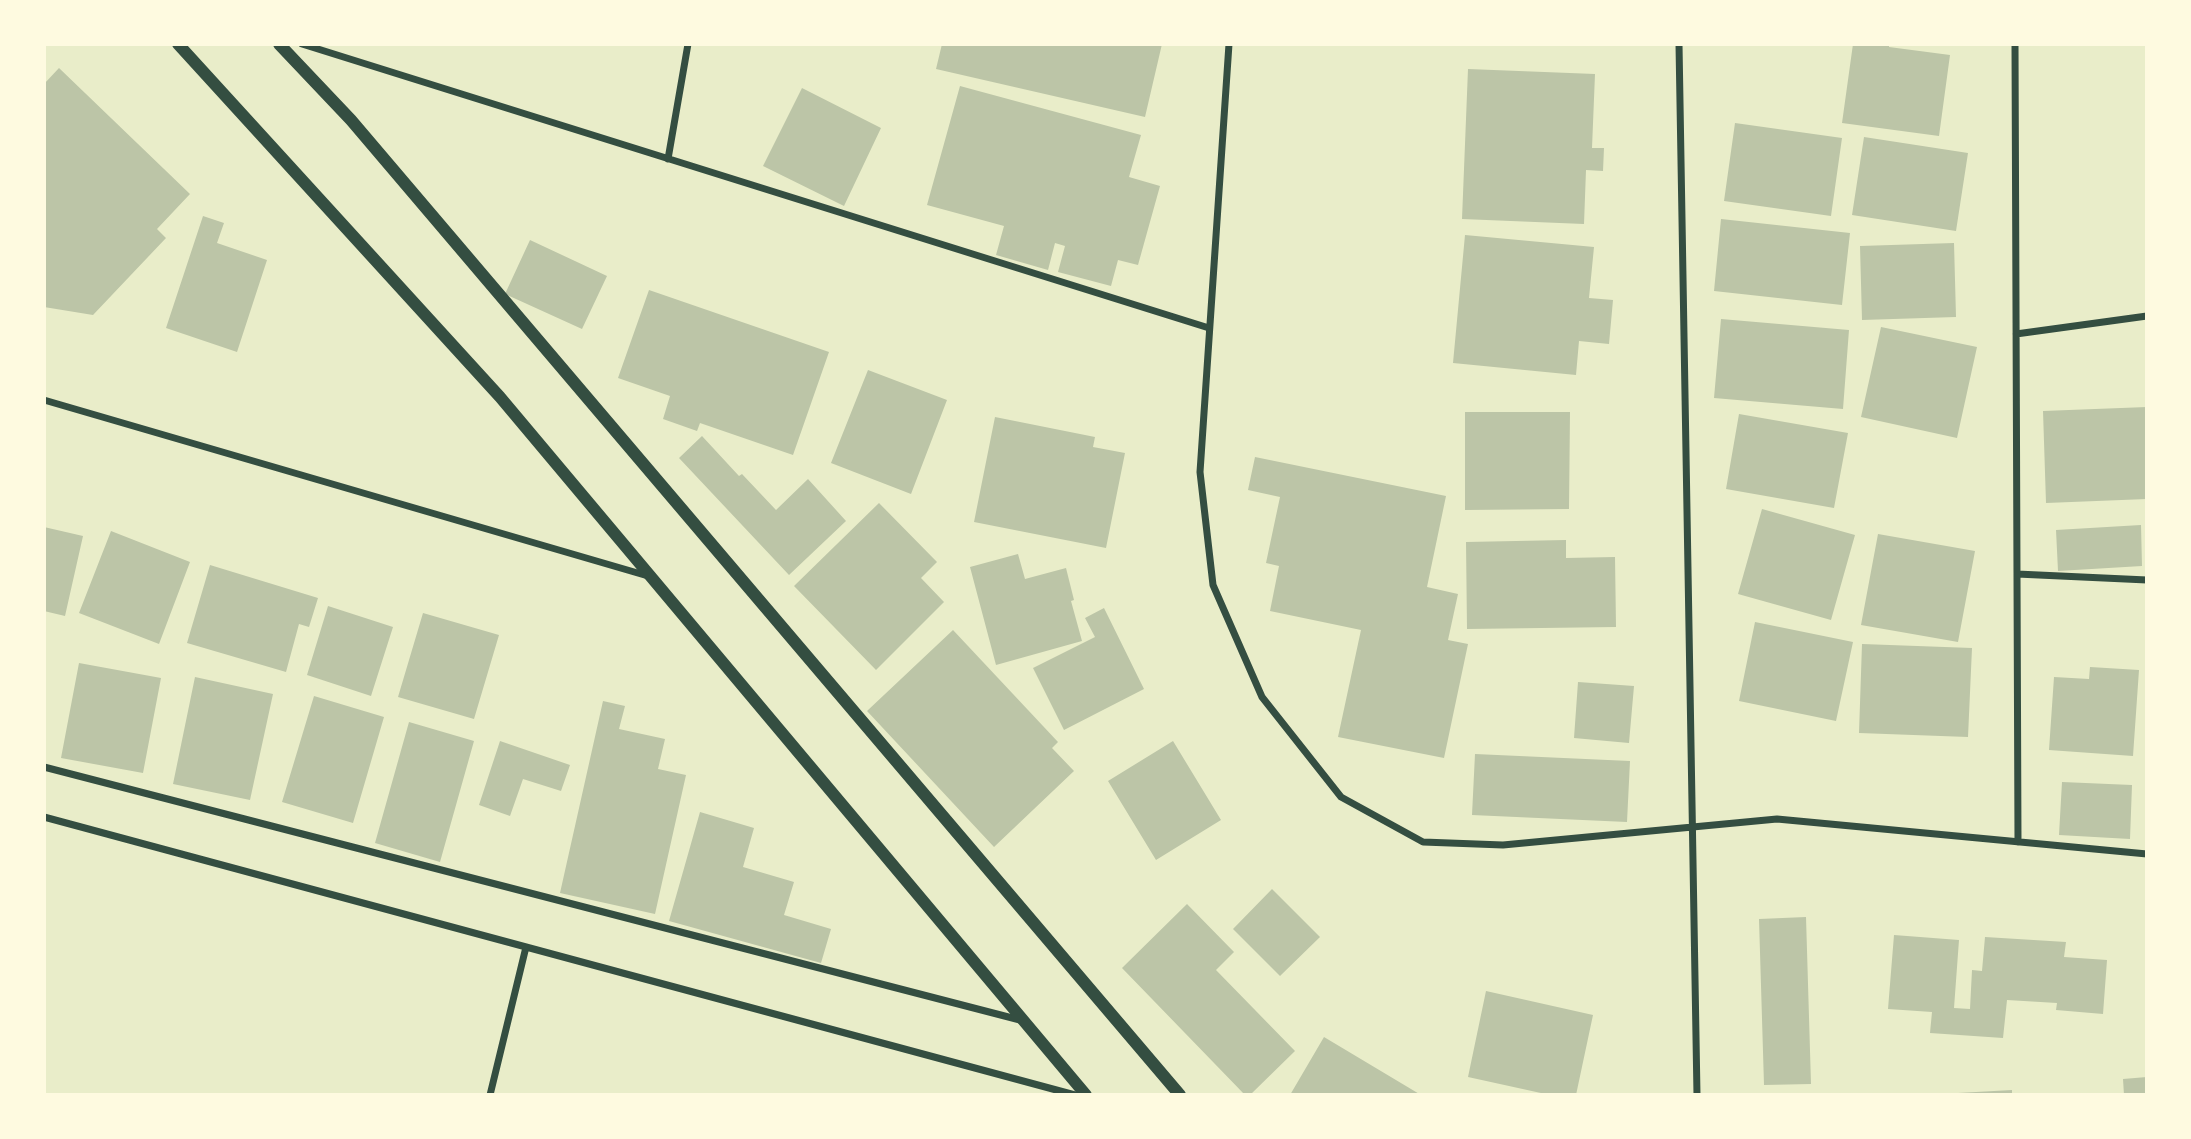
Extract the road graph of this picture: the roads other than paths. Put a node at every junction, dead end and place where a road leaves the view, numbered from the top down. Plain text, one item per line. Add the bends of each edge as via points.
1 (178, 44) edge
2 (279, 44) edge
3 (302, 44) edge
4 (688, 44) edge
5 (1230, 44) edge
6 (1678, 44) edge
7 (2015, 44) edge
8 (668, 159) junction
9 (2147, 316) edge
10 (1209, 328) junction
11 (2016, 334) junction
12 (44, 400) edge
13 (2017, 574) junction
14 (652, 578) junction
15 (2147, 580) edge
16 (44, 767) edge
17 (44, 817) edge
18 (1692, 827) junction
19 (2018, 842) junction
20 (2147, 854) edge
21 (526, 947) junction
22 (1024, 1021) junction
23 (489, 1095) edge
24 (1075, 1095) edge
25 (1086, 1095) edge
26 (1180, 1095) edge
27 (1697, 1095) edge

1 - 14 street via 500,397
2 - 26 street via 351,120
3 - 8 street
4 - 8 street
5 - 10 street
6 - 18 street
7 - 11 street
8 - 10 street
9 - 11 street
10 - 18 street via 1200,472 1213,586 1262,697 1341,797 1423,842 1503,845
11 - 13 street
12 - 14 street
13 - 15 street
13 - 19 street
14 - 22 street
16 - 22 street
17 - 21 street
18 - 19 street via 1777,818
18 - 27 street
19 - 20 street
21 - 23 street
21 - 24 street
22 - 25 street

